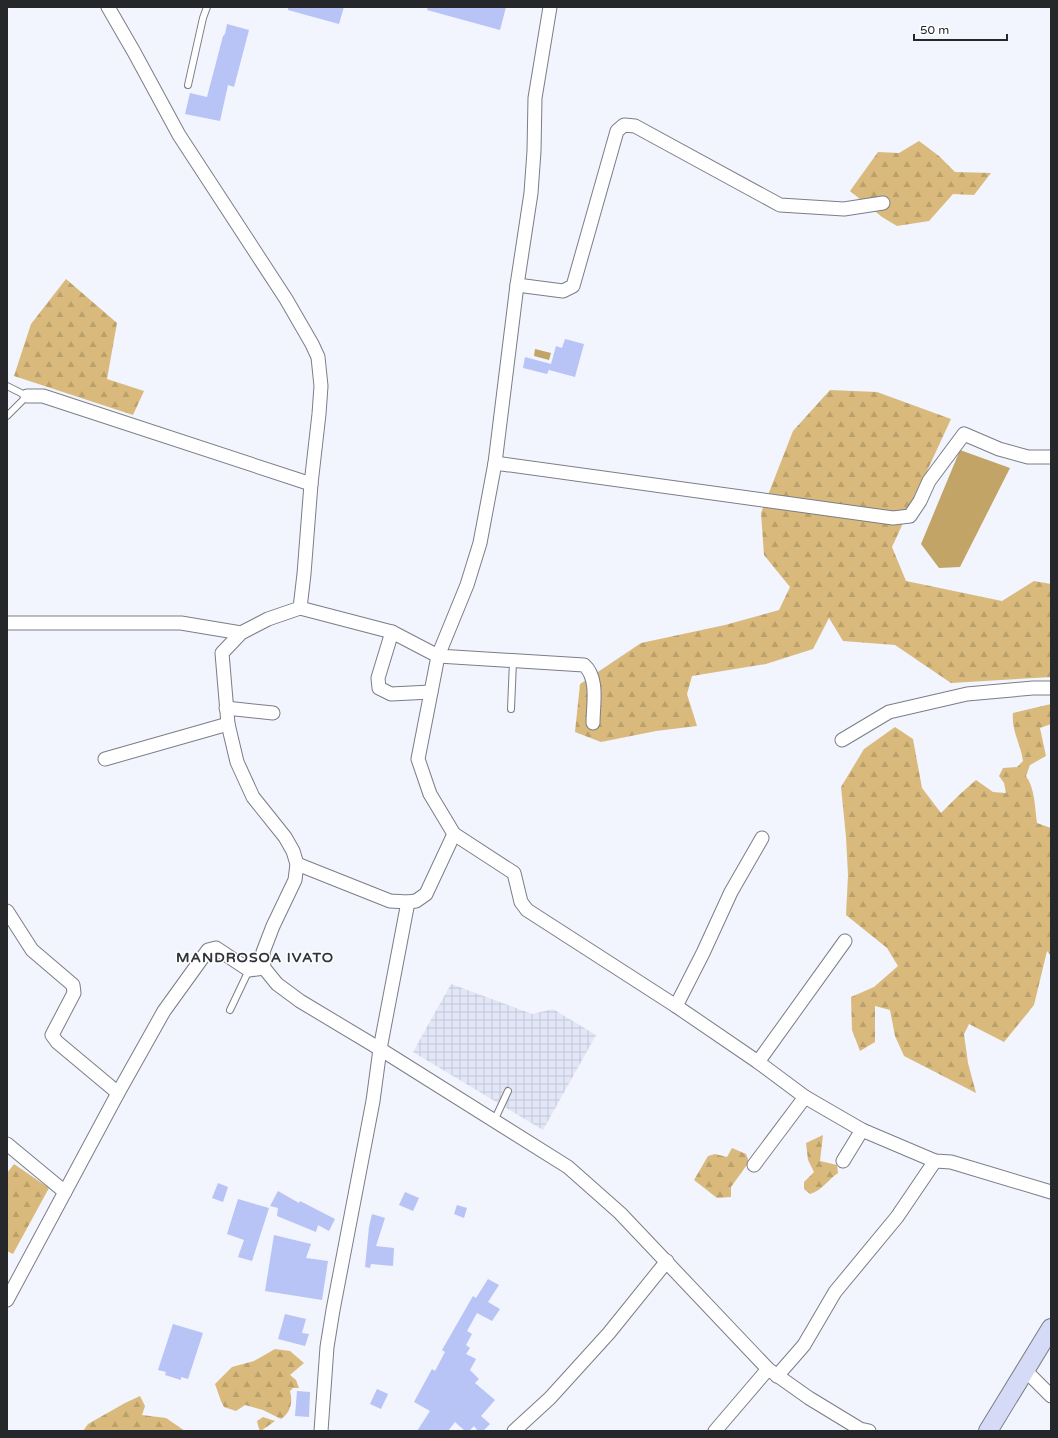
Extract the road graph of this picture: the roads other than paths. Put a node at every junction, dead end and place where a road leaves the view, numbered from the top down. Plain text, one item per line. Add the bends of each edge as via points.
1 (108, 7) edge
2 (207, 7) edge
3 (550, 7) edge
4 (188, 85) dead end
5 (883, 203) dead end
6 (517, 285) junction
7 (7, 386) edge
8 (27, 396) junction
9 (7, 416) edge
10 (1051, 458) edge
11 (495, 463) junction
12 (311, 484) junction
13 (300, 608) junction
14 (7, 623) edge
15 (392, 632) junction
16 (241, 633) junction
17 (438, 656) junction
18 (513, 660) junction
19 (1051, 688) edge
20 (431, 692) junction
21 (226, 708) junction
22 (511, 709) dead end
23 (273, 713) dead end
24 (593, 723) dead end
25 (228, 724) junction
26 (842, 740) dead end
27 (105, 759) dead end
28 (454, 834) junction
29 (762, 838) dead end
30 (297, 864) junction
31 (408, 902) junction
32 (7, 911) edge
33 (845, 941) dead end
34 (264, 968) junction
35 (249, 970) junction
36 (676, 1006) junction
37 (230, 1010) dead end
38 (380, 1049) junction
39 (758, 1062) junction
40 (508, 1091) dead end
41 (118, 1093) junction
42 (805, 1097) junction
43 (494, 1121) junction
44 (862, 1130) junction
45 (7, 1144) edge
46 (935, 1161) junction
47 (842, 1162) dead end
48 (754, 1165) dead end
49 (65, 1192) junction
50 (1051, 1192) edge
51 (667, 1261) junction
52 (7, 1300) edge
53 (1051, 1328) edge
54 (1025, 1370) junction
55 (773, 1373) junction
56 (1051, 1396) edge
57 (322, 1431) edge
58 (514, 1431) edge
59 (715, 1431) edge
60 (869, 1431) edge
61 (988, 1431) edge

1 - 12 street via 179,135 286,299 318,357 321,386
2 - 4 lane
3 - 6 street via 535,98 531,193
5 - 6 street via 844,209 780,205 635,126 624,125 617,131 573,286 563,291
6 - 11 street
7 - 8 lane
8 - 9 lane
8 - 12 street via 43,396
10 - 11 street via 1028,457 999,450 964,434 929,481 910,516 893,518
11 - 17 street via 480,543 467,585
12 - 13 street
13 - 15 street
13 - 16 street
14 - 16 street via 181,623
15 - 17 street
15 - 20 street via 378,678 379,688 391,694
16 - 21 street via 222,654
17 - 18 street
17 - 20 street
18 - 22 lane
18 - 24 street via 584,665 589,669 594,682
19 - 26 street via 967,694 889,712
20 - 28 street via 418,758 430,794
21 - 23 street
21 - 25 street
25 - 27 street
25 - 30 street via 237,762 253,797 285,837 294,851
28 - 31 street via 426,894 416,901
28 - 36 street via 514,873 521,902 527,910
29 - 36 street via 731,892
30 - 31 street via 390,901
30 - 34 street via 295,880 263,952
31 - 38 street
32 - 41 street via 32,950 73,985 74,993 52,1035 56,1042
33 - 39 street
34 - 35 street
34 - 38 street via 277,984
35 - 37 lane
35 - 41 street via 216,948 208,950 164,1011
36 - 39 street
38 - 43 street
38 - 57 street via 373,1101 328,1347
39 - 42 street
40 - 43 lane
41 - 49 street
42 - 44 street
42 - 48 street
43 - 51 street via 568,1167 620,1213
44 - 46 street
44 - 47 street
45 - 49 street
46 - 50 street via 951,1162
46 - 55 street via 897,1217 835,1292 804,1345
49 - 52 street
51 - 55 street
51 - 58 street via 609,1333 550,1398
53 - 54 main road
54 - 56 street
54 - 61 main road
55 - 59 street
55 - 60 street via 860,1429

